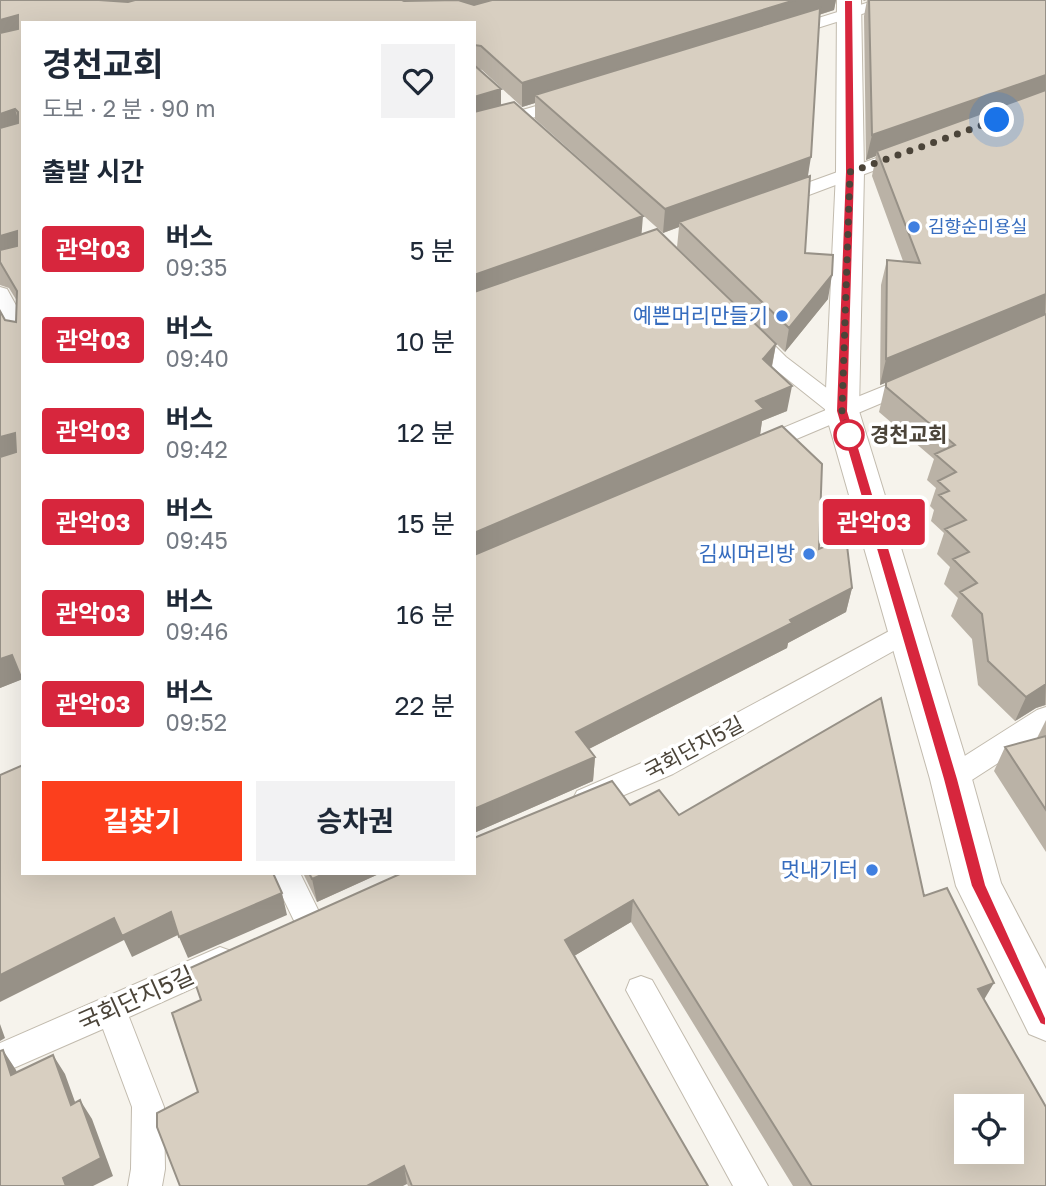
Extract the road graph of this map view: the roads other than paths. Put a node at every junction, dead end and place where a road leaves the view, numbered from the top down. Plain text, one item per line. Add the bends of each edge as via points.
1 (892, 0) edge
2 (850, 6) edge
3 (771, 38) edge
4 (585, 96) edge
5 (501, 100) edge
6 (519, 117) junction
7 (476, 129) edge
8 (539, 135) edge
9 (915, 149) edge
10 (850, 172) junction
11 (761, 206) edge
12 (0, 293) edge
13 (740, 323) edge
14 (21, 335) edge
15 (931, 373) edge
16 (842, 411) junction
17 (740, 455) edge
18 (906, 632) junction
19 (1046, 718) edge
20 (951, 779) junction
21 (562, 810) edge
22 (286, 875) edge
23 (309, 922) edge
24 (247, 949) edge
25 (641, 990) dead end
26 (111, 1010) junction
27 (1046, 1018) edge
28 (0, 1059) edge
29 (145, 1186) edge
30 (751, 1186) edge

1 - 2 lane
2 - 3 lane
2 - 10 street
4 - 6 lane
5 - 6 lane
6 - 7 lane
6 - 8 lane
9 - 10 lane
10 - 11 lane
10 - 16 street
12 - 14 lane
13 - 16 lane via 779,362
15 - 16 lane
16 - 17 lane
16 - 18 street
18 - 20 street
18 - 21 lane, 국회단지5길 via 663,766
19 - 20 lane
20 - 27 street via 979,886
22 - 23 lane
24 - 26 lane, 국회단지5길
25 - 30 lane
26 - 28 lane, 국회단지5길
26 - 29 lane via 148,1107

